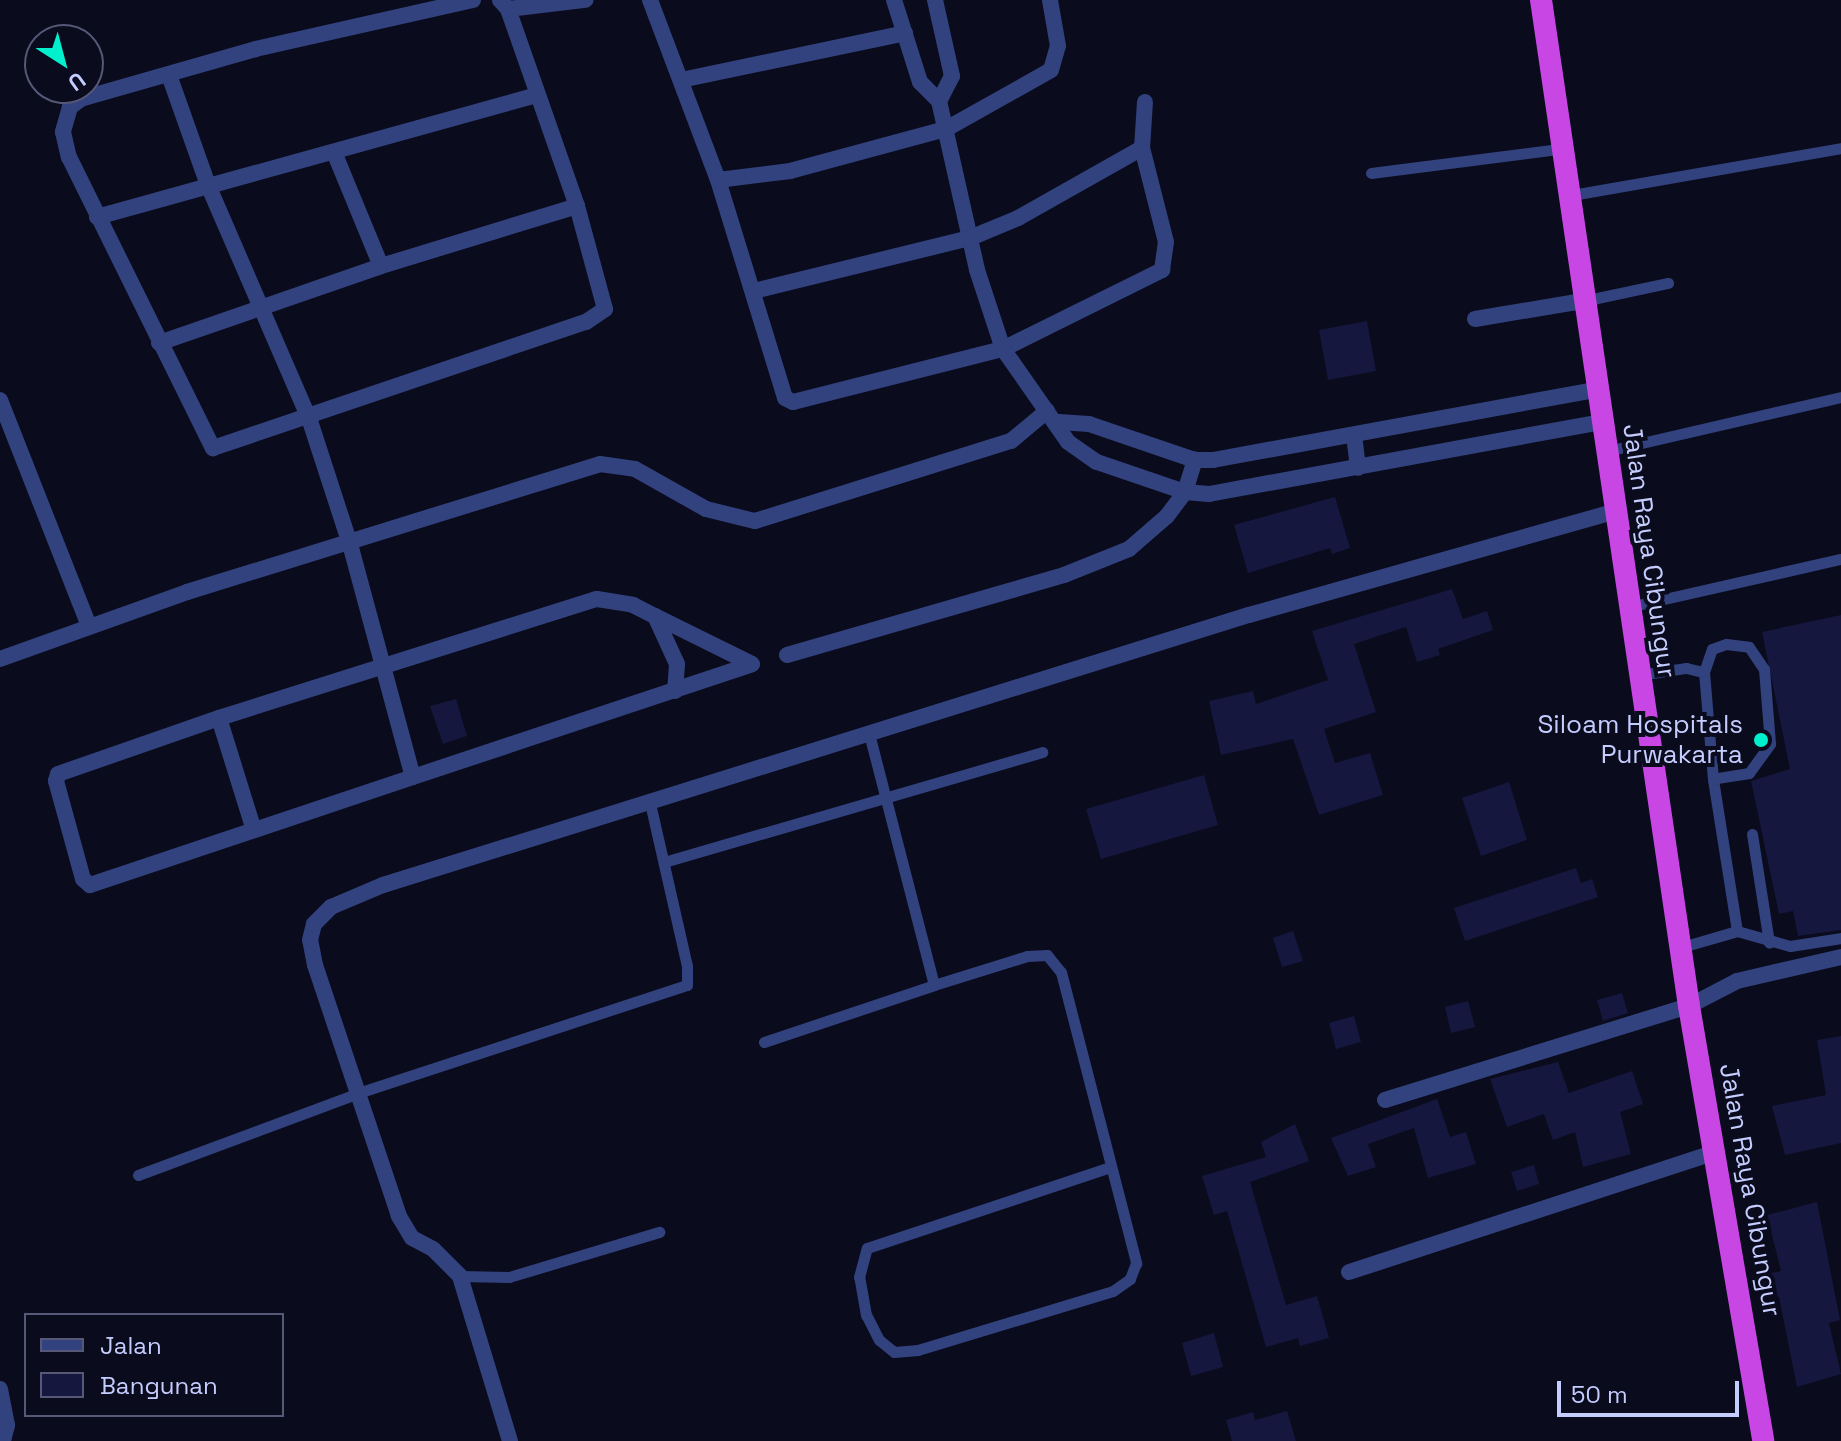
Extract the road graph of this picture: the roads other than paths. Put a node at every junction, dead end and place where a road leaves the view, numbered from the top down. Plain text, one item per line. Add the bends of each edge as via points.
1 (473, 0) edge
2 (585, 0) edge
3 (650, 0) edge
4 (894, 0) edge
5 (935, 0) edge
6 (1050, 0) edge
7 (1540, 0) edge
8 (504, 4) edge
9 (905, 33) junction
10 (169, 75) junction
11 (681, 80) junction
12 (537, 95) junction
13 (939, 101) junction
14 (1145, 102) dead end
15 (946, 129) junction
16 (1142, 148) junction
17 (1565, 148) junction
18 (1841, 148) edge
19 (334, 152) junction
20 (1371, 173) dead end
21 (718, 180) junction
22 (208, 185) junction
23 (1572, 195) junction
24 (577, 206) junction
25 (97, 217) junction
26 (970, 238) junction
27 (381, 266) junction
28 (1668, 283) dead end
29 (754, 291) junction
30 (1582, 301) junction
31 (259, 309) junction
32 (1475, 319) dead end
33 (159, 343) junction
34 (1003, 349) junction
35 (1596, 390) junction
36 (1841, 397) edge
37 (0, 400) edge
38 (1053, 416) junction
39 (309, 418) junction
40 (1602, 422) junction
41 (1354, 435) junction
42 (1607, 451) junction
43 (1195, 460) junction
44 (1358, 468) junction
45 (1185, 492) junction
46 (1614, 512) junction
47 (350, 544) junction
48 (1841, 559) edge
49 (1628, 607) junction
50 (655, 616) junction
51 (89, 626) junction
52 (23, 650) junction
53 (787, 655) dead end
54 (0, 659) edge
55 (384, 668) junction
56 (0, 669) edge
57 (1704, 672) junction
58 (1639, 675) junction
59 (675, 691) junction
60 (219, 718) junction
61 (869, 734) junction
62 (1042, 752) dead end
63 (413, 777) junction
64 (1713, 779) junction
65 (884, 796) junction
66 (650, 803) junction
67 (253, 827) junction
68 (1752, 834) dead end
69 (664, 862) junction
70 (1737, 931) junction
71 (1841, 938) edge
72 (1769, 943) junction
73 (1682, 947) junction
74 (1841, 957) edge
75 (934, 985) junction
76 (1689, 1006) junction
77 (764, 1042) dead end
78 (358, 1093) junction
79 (1385, 1100) dead end
80 (1714, 1153) junction
81 (1108, 1168) junction
82 (138, 1175) dead end
83 (659, 1232) dead end
84 (1349, 1272) dead end
85 (460, 1276) junction
86 (0, 1389) edge
87 (3, 1441) edge
88 (510, 1441) edge
89 (1763, 1441) edge

1 - 10 street via 297,39
2 - 8 street
3 - 11 street
4 - 9 street
5 - 13 street via 952,76
6 - 15 street via 1058,46 1058,61 1051,70
7 - 17 highway, Jalan Raya Cibungur
8 - 12 street
9 - 11 street
9 - 13 street via 920,82
10 - 22 street
10 - 25 street via 81,99 70,107 63,132 69,157
11 - 21 street
12 - 19 street
12 - 24 street
13 - 15 street
14 - 16 street
15 - 21 street via 790,171
15 - 26 street
16 - 26 street via 1018,218
16 - 34 street via 1166,242 1162,270
17 - 20 lane
17 - 23 highway, Jalan Raya Cibungur
18 - 23 lane
19 - 22 street
19 - 27 street
21 - 29 street
22 - 25 street
22 - 31 street
23 - 30 highway, Jalan Raya Cibungur
24 - 27 street
24 - 39 street via 604,296 600,315
25 - 33 street
26 - 29 street
26 - 34 street
27 - 31 street
28 - 30 lane
29 - 34 street via 785,398 793,402
30 - 32 street
30 - 35 highway, Jalan Raya Cibungur
31 - 33 street
31 - 39 street
33 - 39 street via 213,448
34 - 38 street
35 - 40 highway, Jalan Raya Cibungur
35 - 41 street
36 - 42 lane
37 - 51 street
38 - 43 street
38 - 45 street via 1068,442 1097,462
38 - 47 street via 1011,441 755,521 706,509 617,463 568,473
39 - 47 street
40 - 42 highway, Jalan Raya Cibungur
40 - 44 street
41 - 43 street
41 - 44 street
42 - 46 highway, Jalan Raya Cibungur
43 - 45 street
44 - 45 street via 1209,494
45 - 53 street via 1149,534 1090,565
46 - 49 highway, Jalan Raya Cibungur
46 - 61 street via 1249,615
47 - 51 street
47 - 55 street
48 - 49 lane
49 - 58 highway, Jalan Raya Cibungur
50 - 55 street via 633,605 597,599
50 - 59 street via 677,664
50 - 59 street via 752,664
51 - 52 street
52 - 54 street
52 - 56 street
55 - 60 street
55 - 63 street
57 - 58 lane via 1686,668
57 - 64 lane
57 - 64 lane via 1712,649 1726,644 1749,647 1764,669 1770,711 1770,744 1757,767 1736,778
58 - 73 highway, Jalan Raya Cibungur
59 - 63 street
60 - 67 street
60 - 67 street via 58,774 56,785 83,879 90,885
61 - 65 lane
61 - 66 street
62 - 65 lane
63 - 67 street
64 - 70 lane
65 - 69 lane
65 - 75 lane
66 - 69 lane
66 - 78 street via 383,885 331,907 314,924 310,940
68 - 72 lane
69 - 78 lane via 687,985
70 - 72 lane
70 - 73 lane
71 - 72 lane via 1809,946
73 - 76 highway, Jalan Raya Cibungur
74 - 76 street via 1737,981
75 - 77 lane
75 - 81 lane via 1027,956 1047,955 1061,972
76 - 79 street
76 - 80 highway, Jalan Raya Cibungur
78 - 82 lane
78 - 85 street via 399,1216 412,1238 433,1249
80 - 84 street
80 - 89 highway, Jalan Raya Cibungur
81 - 81 lane via 867,1248 859,1277 866,1315 879,1340 894,1352 918,1350 1113,1291 1130,1279 1136,1263
83 - 85 lane via 509,1277
85 - 88 street
86 - 87 street via 7,1425

